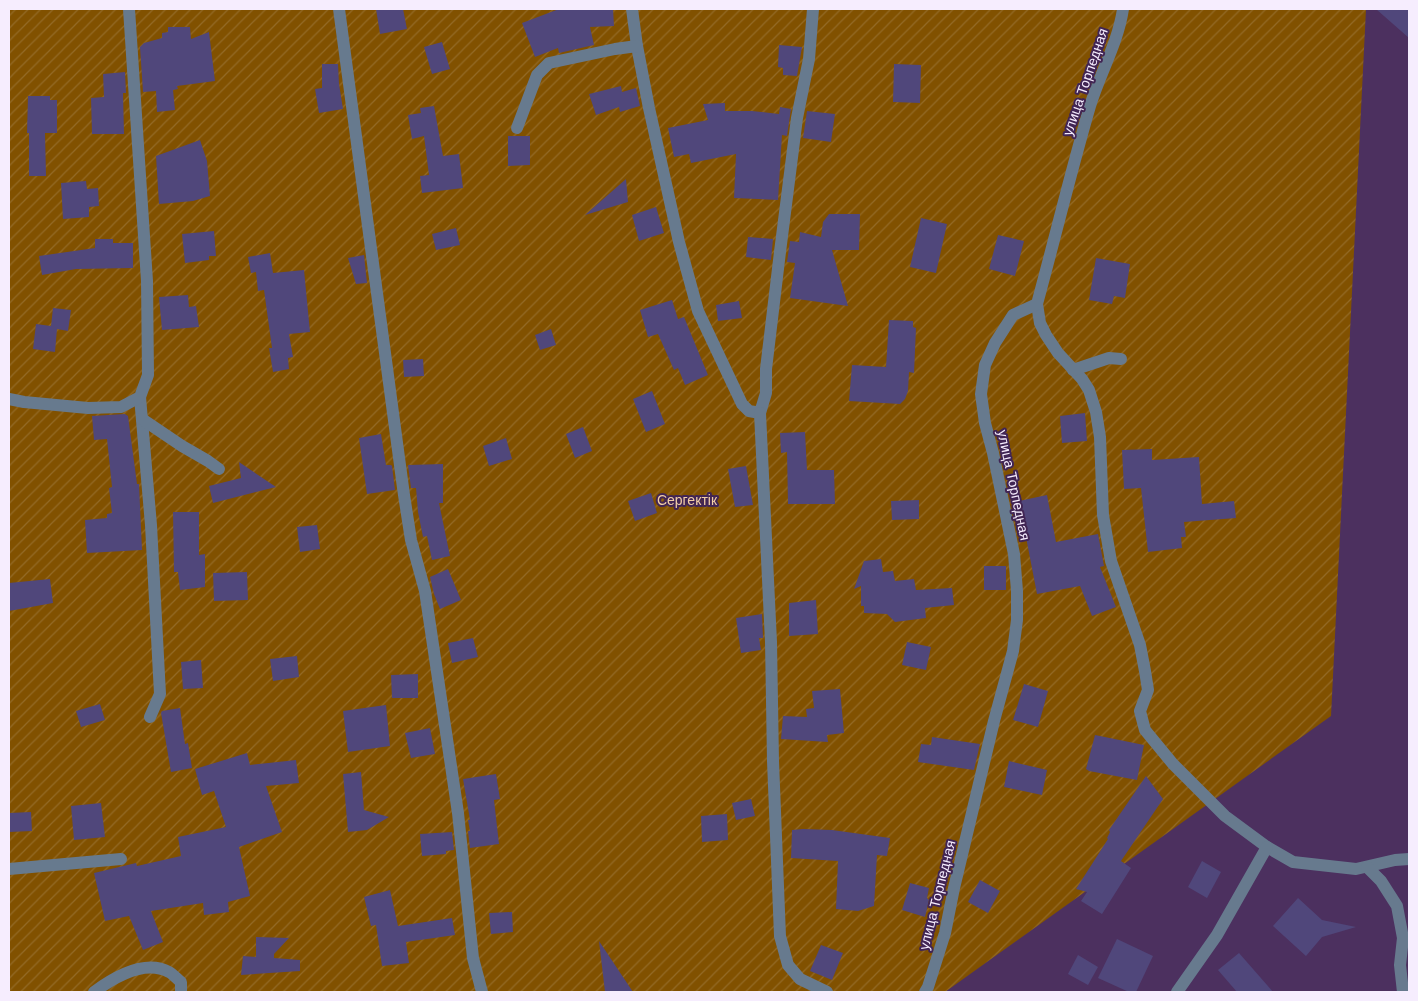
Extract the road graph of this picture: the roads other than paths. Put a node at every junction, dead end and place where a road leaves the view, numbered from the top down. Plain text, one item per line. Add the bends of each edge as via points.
1 (128, 9) edge
2 (339, 9) edge
3 (632, 9) edge
4 (813, 9) edge
5 (1124, 9) edge
6 (637, 46) junction
7 (517, 128) dead end
8 (1036, 304) junction
9 (1115, 355) dead end
10 (1073, 370) junction
11 (140, 397) junction
12 (9, 399) edge
13 (760, 413) junction
14 (142, 419) junction
15 (219, 469) dead end
16 (150, 717) dead end
17 (1267, 847) junction
18 (1409, 858) edge
19 (121, 859) dead end
20 (1367, 867) junction
21 (9, 869) edge
22 (94, 992) edge
23 (181, 992) edge
24 (482, 992) edge
25 (827, 992) edge
26 (925, 992) edge
27 (1177, 992) edge
28 (1403, 992) edge

1 - 11 street via 148,281 148,375
2 - 24 street via 404,496 411,540 425,591 458,813 473,958
3 - 6 street
4 - 13 street via 809,59 797,118 778,262 766,393
5 - 8 street, улица Торпедная via 1091,103
6 - 7 street via 549,63 537,75
6 - 13 street via 679,242 698,311 742,404 749,411
8 - 10 street via 1046,335
8 - 26 street, улица Торпедная via 1013,315 985,365 981,394 1014,554 1017,620 1013,651 945,934
9 - 10 street
10 - 17 street via 1089,390 1096,412 1111,561 1140,645 1148,690 1140,711 1145,730 1173,764 1225,816
11 - 12 street via 121,407 88,408
11 - 14 street
13 - 25 street via 780,936 788,965 800,979
14 - 15 street
14 - 16 street via 160,694
17 - 20 street via 1293,862 1356,869
17 - 27 street via 1217,935
18 - 20 street
19 - 21 street
20 - 28 street via 1381,881 1397,906 1403,938 1400,965
22 - 23 street via 144,966 169,972 181,982

